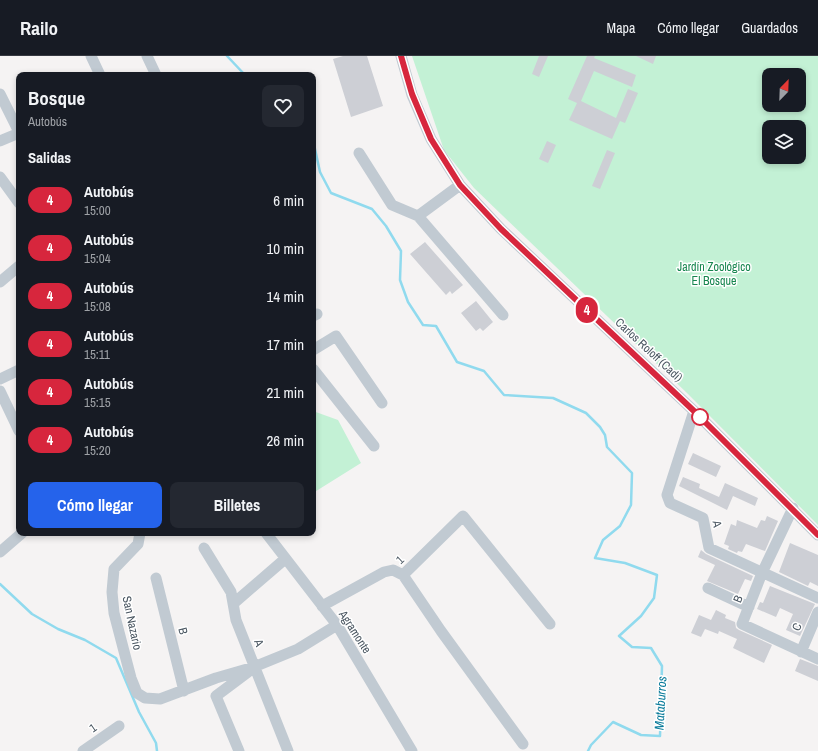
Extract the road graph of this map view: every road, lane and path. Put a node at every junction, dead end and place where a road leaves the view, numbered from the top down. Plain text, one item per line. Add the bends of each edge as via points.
1 (91, 56) edge
2 (146, 56) edge
3 (400, 56) edge
4 (99, 72) edge
5 (152, 72) edge
6 (0, 94) edge
7 (16, 126) edge
8 (16, 133) edge
9 (0, 141) edge
10 (359, 153) dead end
11 (0, 177) edge
12 (460, 185) junction
13 (16, 199) edge
14 (418, 216) junction
15 (16, 269) edge
16 (0, 282) edge
17 (503, 315) dead end
18 (316, 348) edge
19 (16, 371) edge
20 (316, 373) edge
21 (0, 379) edge
22 (0, 390) edge
23 (382, 403) dead end
24 (694, 411) junction
25 (16, 425) edge
26 (374, 446) dead end
27 (793, 508) junction
28 (818, 535) edge
29 (19, 536) edge
30 (139, 536) edge
31 (268, 536) edge
32 (204, 548) dead end
33 (0, 552) edge
34 (285, 559) junction
35 (762, 573) junction
36 (403, 575) junction
37 (156, 578) dead end
38 (708, 588) dead end
39 (818, 598) edge
40 (234, 603) junction
41 (322, 606) junction
42 (749, 606) junction
43 (818, 612) edge
44 (550, 624) dead end
45 (337, 625) junction
46 (800, 652) junction
47 (818, 659) edge
48 (254, 667) junction
49 (184, 691) junction
50 (119, 726) dead end
51 (523, 744) dead end
52 (83, 751) edge
53 (239, 751) edge
54 (288, 751) edge
55 (412, 751) edge

1 - 4 street
2 - 5 street
3 - 12 street, Carlos Roloff (Cadí) via 412,94 431,139
6 - 7 street
8 - 9 street
10 - 14 street via 392,205
11 - 13 street
12 - 14 street
12 - 24 street, Carlos Roloff (Cadí) via 501,229
14 - 17 street
15 - 16 street
18 - 23 street via 336,336
19 - 21 street
20 - 26 street
22 - 25 street
24 - 27 street, Carlos Roloff (Cadí)
24 - 35 street, A via 667,495 670,503 703,518 709,548
27 - 28 street, Carlos Roloff (Cadí)
27 - 35 street, B
29 - 33 street
30 - 49 street, San Nazario via 138,544 114,569 112,592 114,612 136,693 145,698 160,699
31 - 34 street, Agramonte
32 - 40 street, A via 225,579
34 - 40 street
34 - 41 street, Agramonte
35 - 39 street, A
35 - 42 street, B
36 - 41 street, 1 via 393,570 384,572
36 - 44 street, 1 via 463,516
36 - 51 street via 440,631
37 - 49 street, B
38 - 42 street
40 - 48 street, A via 236,620
41 - 45 street, Agramonte
42 - 46 street, B via 742,624
43 - 46 street, C
45 - 48 street via 298,649
45 - 55 street, Agramonte
46 - 47 street, B
48 - 49 street
48 - 53 street via 216,696
48 - 54 street, A
50 - 52 street, 1

